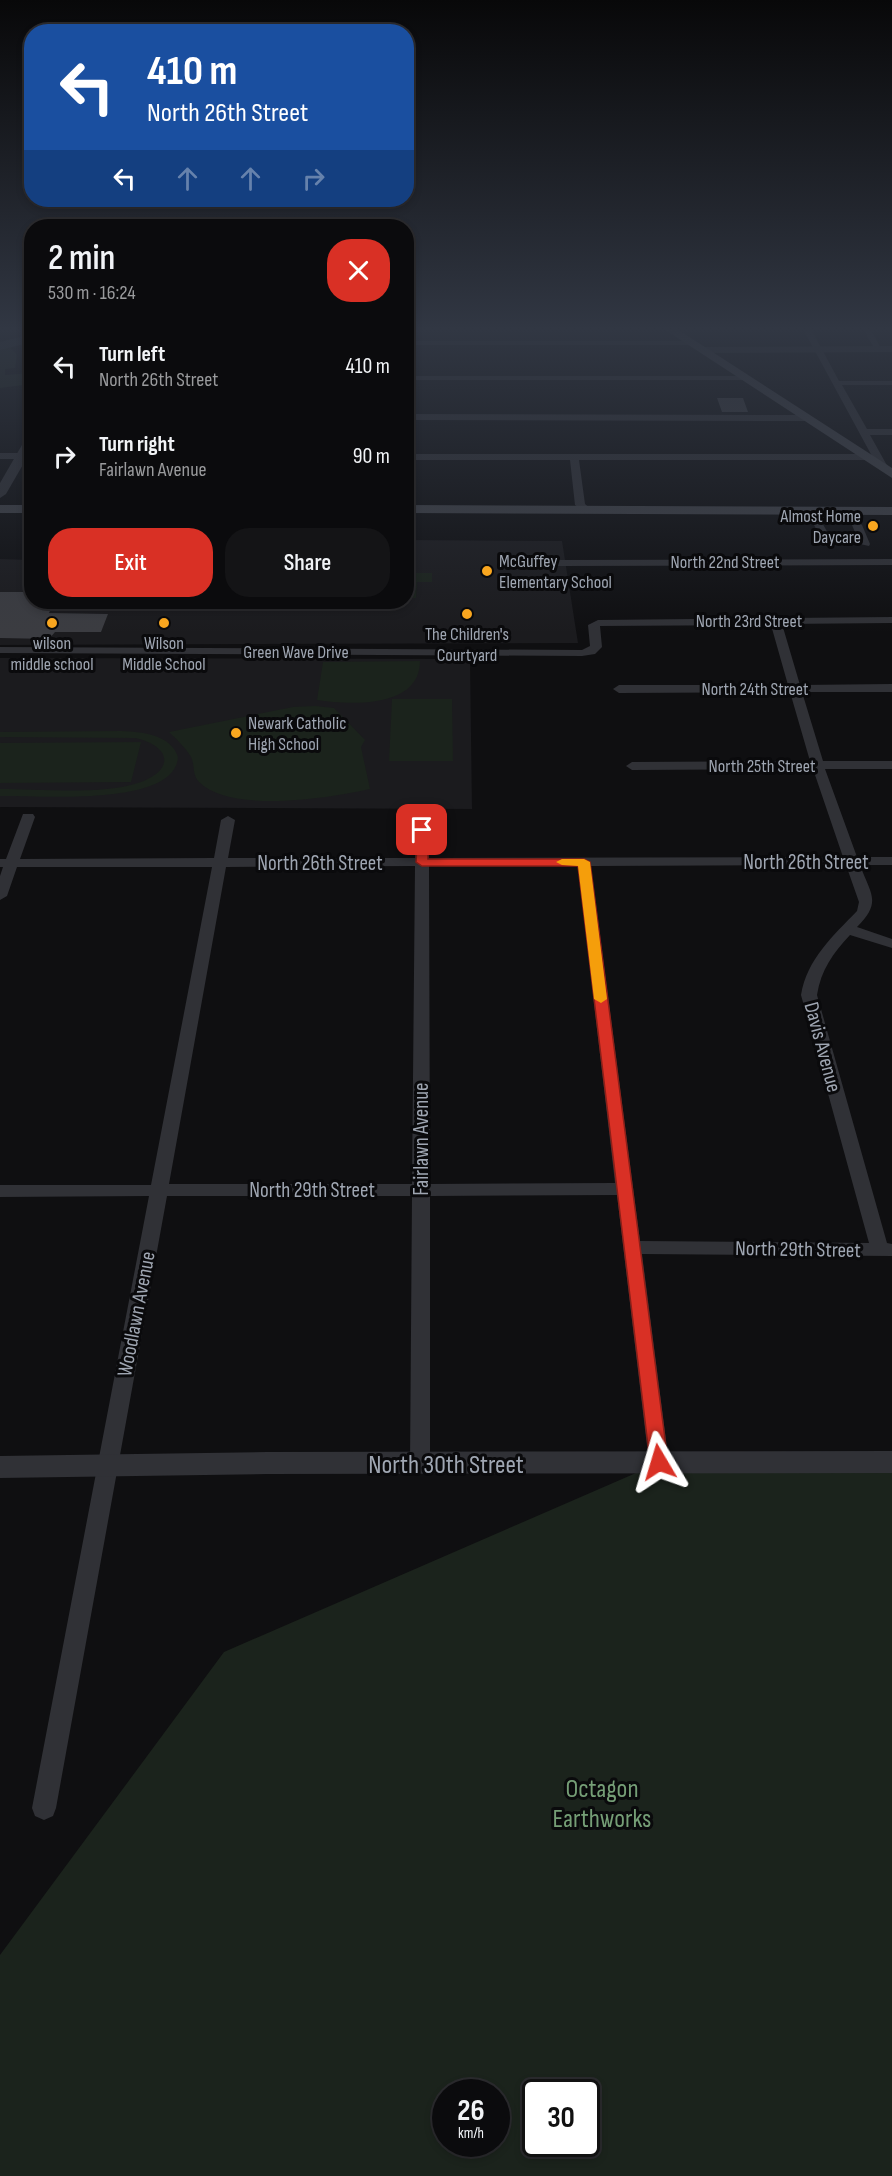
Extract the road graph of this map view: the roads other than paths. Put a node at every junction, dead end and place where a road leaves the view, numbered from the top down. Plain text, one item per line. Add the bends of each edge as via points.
1 (826, 431) edge
2 (863, 432) joint
3 (892, 432) edge
4 (0, 456) edge
5 (24, 456) edge
6 (414, 457) edge
7 (574, 457) junction
8 (866, 457) junction
9 (24, 459) edge
10 (888, 472) edge
11 (0, 494) edge
12 (0, 508) edge
13 (24, 509) edge
14 (414, 510) edge
15 (587, 510) junction
16 (892, 511) edge
17 (817, 521) dead end
18 (857, 525) dead end
19 (829, 544) dead end
20 (865, 544) dead end
21 (558, 562) dead end
22 (892, 562) edge
23 (892, 620) edge
24 (775, 621) junction
25 (0, 650) edge
26 (591, 652) joint
27 (796, 688) junction
28 (892, 688) edge
29 (619, 689) dead end
30 (892, 765) edge
31 (632, 766) dead end
32 (818, 766) junction
33 (422, 814) dead end
34 (28, 817) dead end
35 (228, 820) dead end
36 (854, 861) junction
37 (892, 861) edge
38 (422, 862) junction
39 (584, 862) junction
40 (6, 863) edge
41 (220, 863) junction
42 (0, 896) edge
43 (847, 929) junction
44 (892, 944) edge
45 (624, 1189) junction
46 (420, 1190) junction
47 (0, 1191) edge
48 (159, 1191) junction
49 (632, 1247) junction
50 (886, 1250) edge
51 (659, 1462) junction
52 (892, 1462) edge
53 (420, 1464) junction
54 (108, 1465) junction
55 (0, 1467) edge
56 (44, 1808) dead end

1 - 8 main road
2 - 3 street
2 - 10 street
4 - 5 street
6 - 7 street
7 - 8 street
7 - 15 street via 580,505
8 - 10 main road
9 - 11 street
12 - 13 main road
14 - 15 main road
15 - 16 main road
17 - 19 street
18 - 20 street
21 - 22 street, North 22nd Street
23 - 24 street, North 23rd Street
24 - 26 street, North 23rd Street via 606,622 594,625 596,647
24 - 27 street, Davis Avenue
25 - 26 street, Green Wave Drive
27 - 28 street, North 24th Street
27 - 29 street, North 24th Street
27 - 32 street, Davis Avenue
30 - 32 street, North 25th Street
31 - 32 street, North 25th Street
32 - 36 street, Davis Avenue
33 - 38 street, Fairlawn Avenue
34 - 40 street
35 - 41 street, Woodlawn Avenue
36 - 37 street, North 26th Street
36 - 39 street, North 26th Street
36 - 43 street, Davis Avenue via 866,903 864,912
38 - 39 street, North 26th Street
38 - 41 street, North 26th Street
38 - 46 street, Fairlawn Avenue
39 - 45 street
40 - 41 street, North 26th Street
40 - 42 street
41 - 48 street, Woodlawn Avenue
43 - 44 street
43 - 50 street, Davis Avenue via 818,964 808,995
45 - 46 street, North 29th Street
45 - 49 street
46 - 48 street, North 29th Street
46 - 53 street, Fairlawn Avenue
47 - 48 street, North 29th Street
48 - 54 street, Woodlawn Avenue
49 - 50 street, North 29th Street
49 - 51 street
51 - 52 street, North 30th Street
51 - 53 street, North 30th Street
53 - 54 street, North 30th Street
54 - 55 street, North 30th Street
54 - 56 street, Woodlawn Avenue

